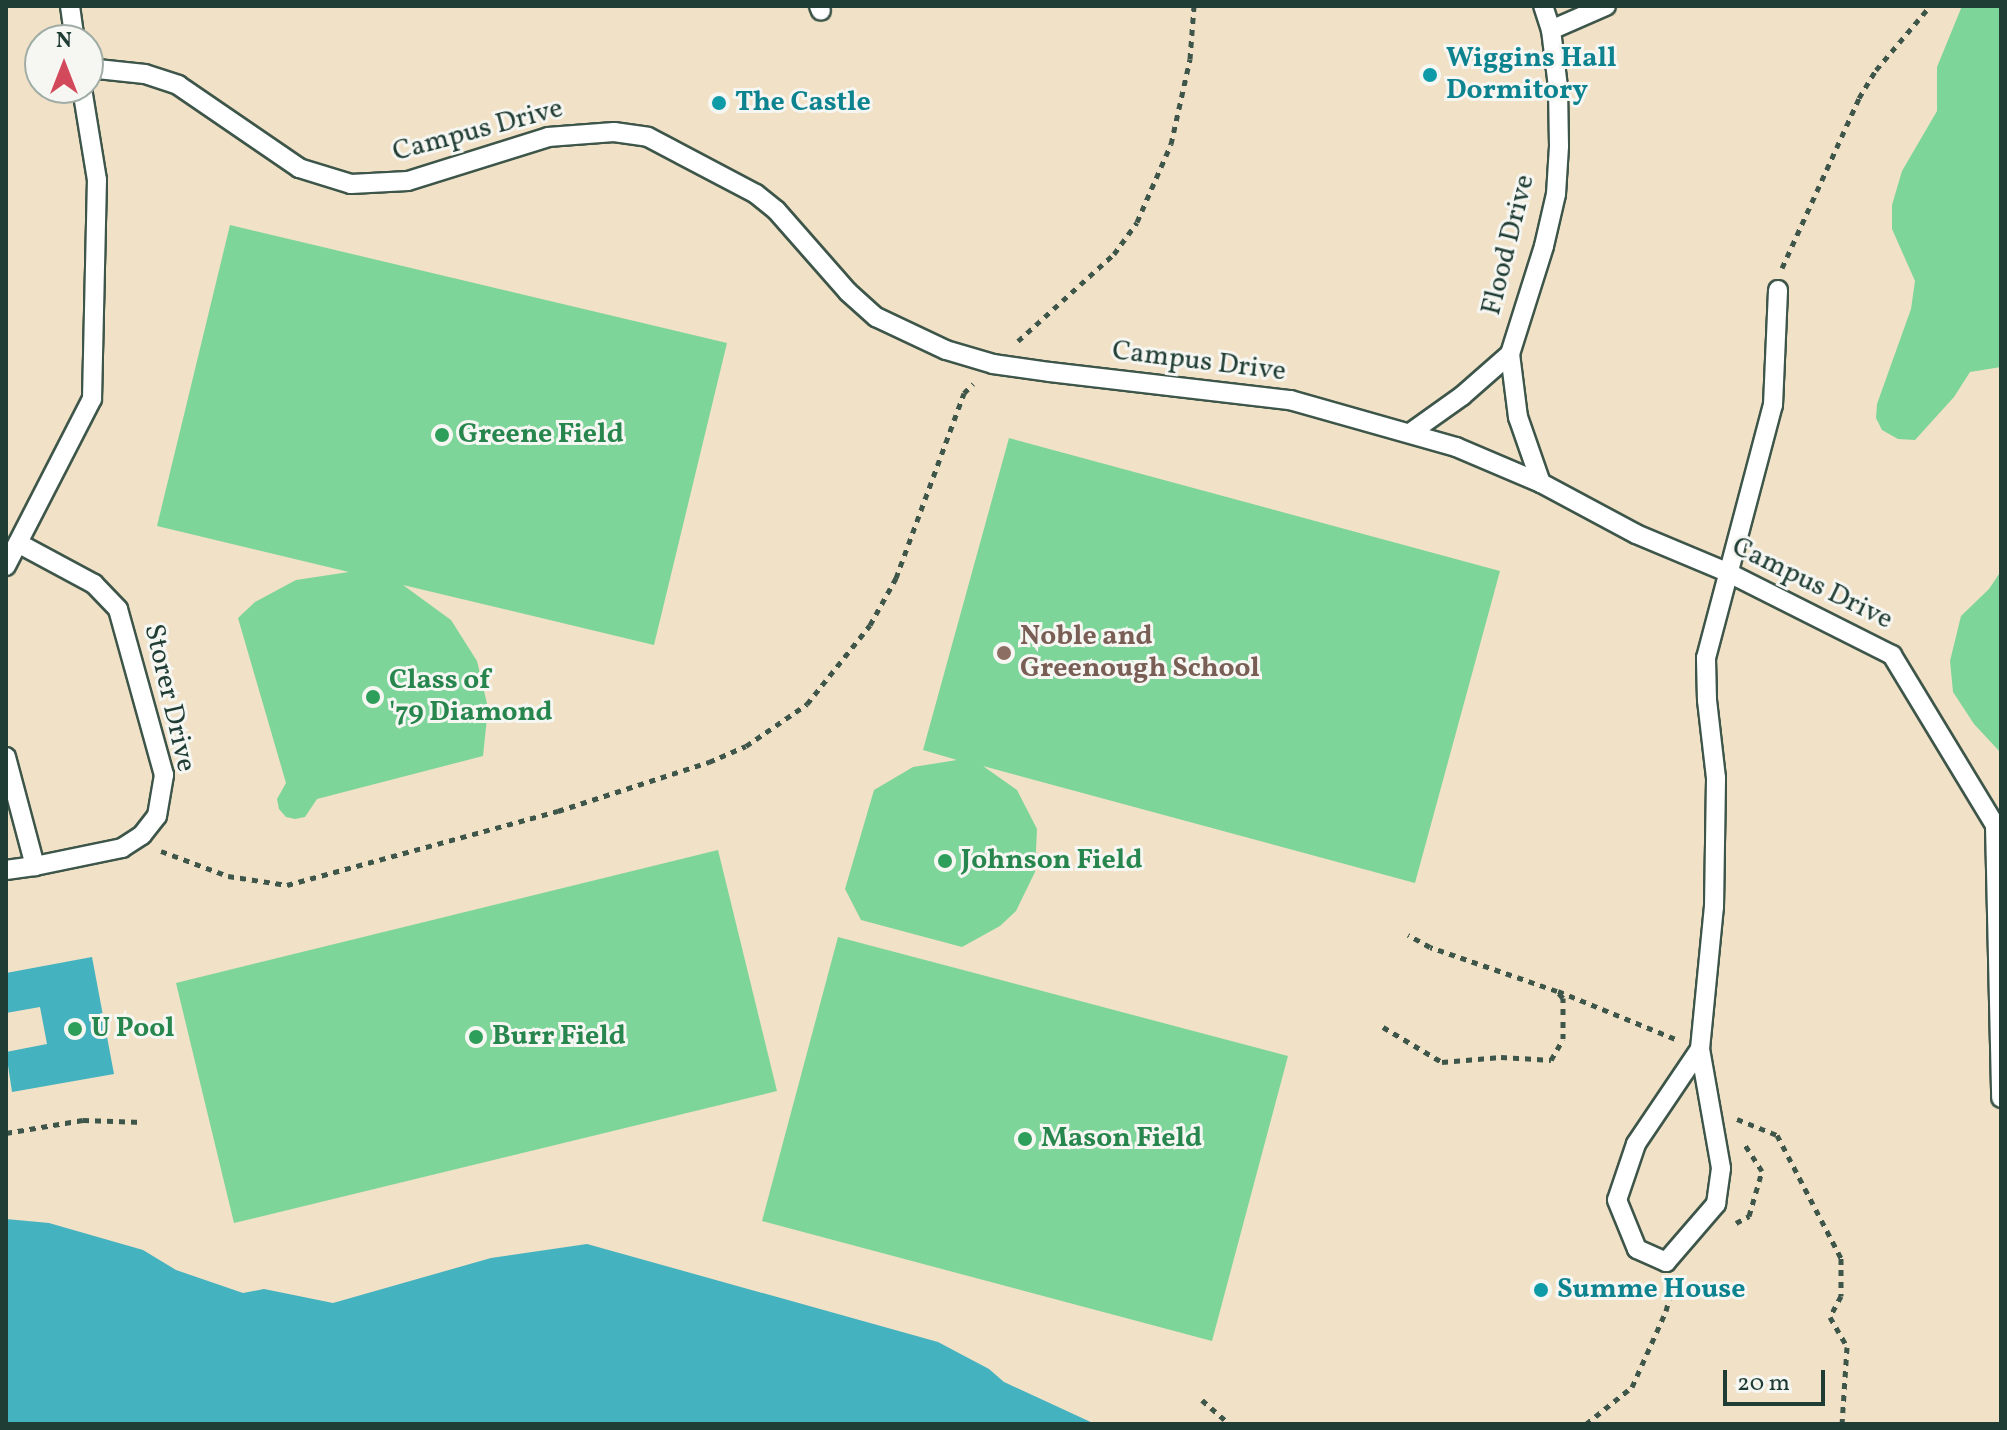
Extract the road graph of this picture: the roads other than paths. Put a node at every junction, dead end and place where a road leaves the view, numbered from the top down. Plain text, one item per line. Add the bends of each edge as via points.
1 (1543, 6) edge
2 (1606, 6) edge
3 (1551, 30) junction
4 (104, 70) edge
5 (85, 104) edge
6 (1778, 290) road end
7 (1510, 354) junction
8 (1410, 433) junction
9 (1541, 483) junction
10 (18, 543) junction
11 (6, 566) edge
12 (1727, 572) junction
13 (6, 757) edge
14 (1998, 825) edge
15 (35, 866) junction
16 (6, 870) edge
17 (1700, 1049) junction
18 (2001, 1098) edge

1 - 3 lane, Flood Drive
2 - 3 lane
3 - 7 lane, Flood Drive via 1558,87 1556,194
4 - 8 lane, Campus Drive via 145,74 178,85 299,168 351,184 408,181 559,135 614,132 648,137 756,194 876,317 946,350 993,364 1247,393
5 - 10 lane via 97,180 92,399
6 - 12 lane via 1773,405
7 - 8 lane, Flood Drive
7 - 9 lane, Flood Drive via 1518,417
8 - 9 lane, Campus Drive
9 - 12 lane, Campus Drive via 1636,534
10 - 11 lane
10 - 15 lane, Storer Drive via 94,584 118,609 164,775 157,816 133,843
12 - 14 lane, Campus Drive via 1892,655
12 - 17 lane via 1706,658 1716,778 1714,907
13 - 15 lane
14 - 18 lane, Campus Drive
15 - 16 lane, Storer Drive
17 - 17 lane via 1636,1144 1617,1200 1637,1249 1666,1262 1716,1204 1721,1168

